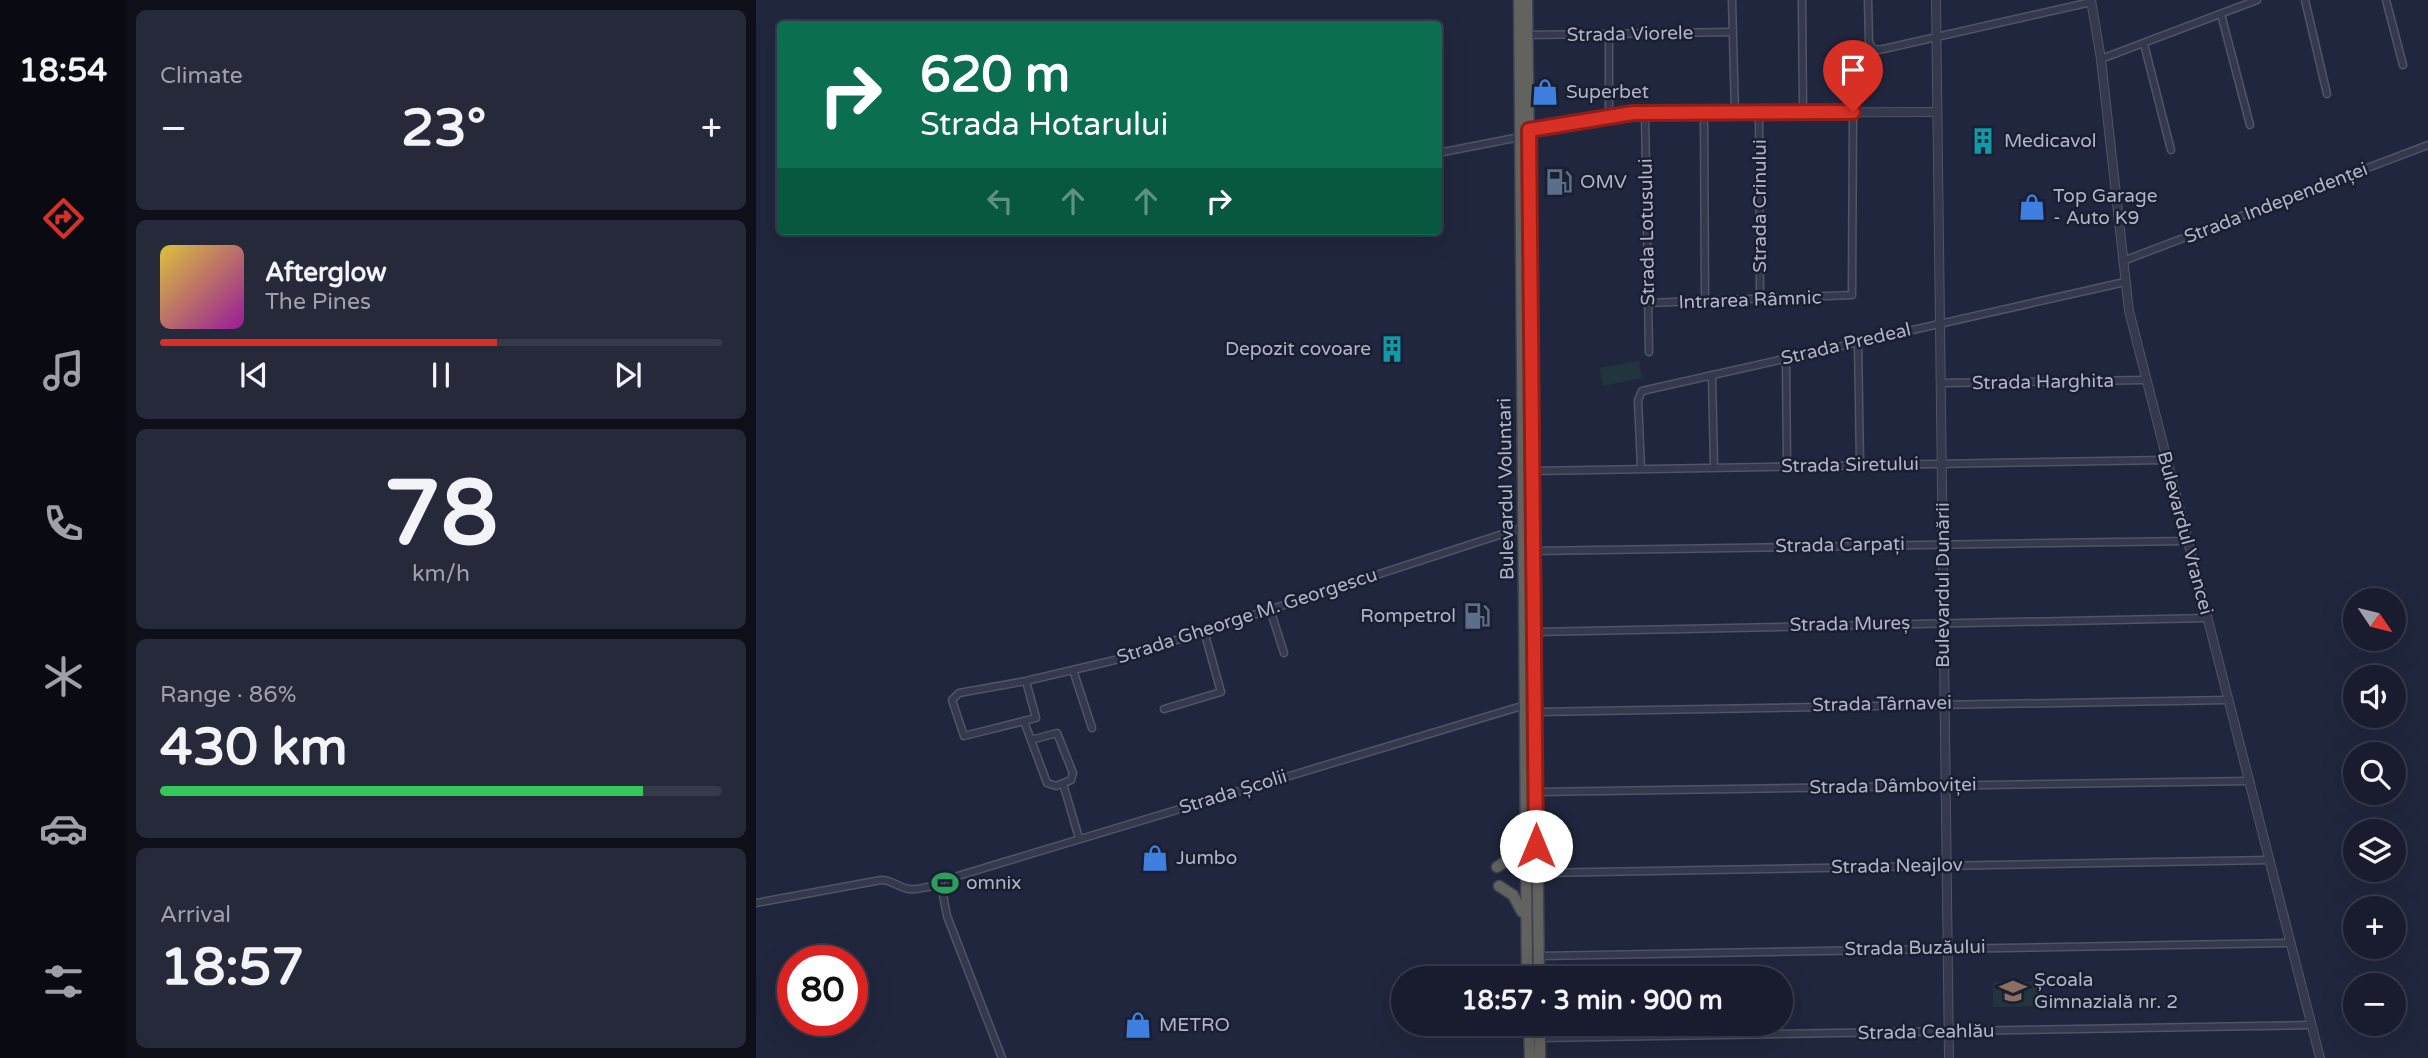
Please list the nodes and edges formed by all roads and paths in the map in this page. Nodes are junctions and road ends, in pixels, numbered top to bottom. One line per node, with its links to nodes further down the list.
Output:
1 (1519, 0): 29 (highway, Bulevardul Voluntari)
2 (1527, 0): 14 (highway, Bulevardul Voluntari)
3 (1732, 0): 12 (street)
4 (1802, 0): 20 (street)
5 (1868, 0): 15 (street)
6 (1936, 0): 15 (street, Bulevardul Dunării)
7 (2257, 0): 11 (street)
8 (2305, 0): 19 (street)
9 (2386, 0): 18 (street)
10 (2091, 1): 15 (street); 17 (street, Bulevardul Vrancei)
11 (2221, 14): 16 (street); 28 (street)
12 (1732, 33): 13 (street, Strada Viorele); 25 (street)
13 (1609, 34): 14 (street, Strada Viorele); 27 (street)
14 (1528, 35): 29 (highway, Bulevardul Voluntari)
15 (1936, 37): 22 (street, Bulevardul Dunării)
16 (2144, 44): 17 (street); 31 (street)
17 (2101, 59): 33 (street, Bulevardul Vrancei)
18 (2403, 65)
19 (2327, 94)
20 (1804, 112): 21 (street); 26 (street)
21 (1853, 112): 22 (street); 35 (street, Intrarea Râmnic)
22 (1936, 112): 38 (street, Bulevardul Dunării)
23 (1645, 113): 24 (street); 27 (street); 37 (street, Strada Lotusului)
24 (1704, 113): 25 (street); 36 (street)
25 (1735, 113): 26 (street)
26 (1759, 113): 35 (street, Strada Crinului)
27 (1609, 115): 29 (street)
28 (2250, 125)
29 (1525, 134): 32 (street); 51 (highway, Bulevardul Voluntari); 52 (highway, Bulevardul Voluntari)
30 (2428, 145): 33 (street, Strada Independenței)
31 (2171, 150)
32 (1442, 152)
33 (2123, 261): 34 (street, Bulevardul Vrancei)
34 (2126, 282): 38 (street, Strada Predeal); 43 (street, Bulevardul Vrancei)
35 (1760, 299): 36 (street, Intrarea Râmnic)
36 (1705, 301): 37 (street, Intrarea Râmnic)
37 (1648, 303): 40 (street, Strada Lotusului)
38 (1939, 323): 39 (street, Strada Predeal); 44 (street, Bulevardul Dunării)
39 (1858, 341): 41 (street, Strada Predeal); 46 (street)
40 (1649, 352)
41 (1786, 357): 42 (street, Strada Predeal); 49 (street)
42 (1712, 374): 48 (street); 50 (street, Strada Predeal)
43 (2145, 380): 44 (street, Strada Harghita); 45 (street, Bulevardul Vrancei)
44 (1941, 383): 47 (street, Bulevardul Dunării)
45 (2165, 460): 47 (street, Strada Siretului); 53 (street, Bulevardul Vrancei)
46 (1860, 464): 47 (street, Strada Siretului); 49 (street, Strada Siretului)
47 (1942, 464): 54 (street, Bulevardul Dunării)
48 (1714, 466): 49 (street, Strada Siretului); 50 (street, Strada Siretului)
49 (1787, 466)
50 (1641, 467): 51 (street, Strada Siretului)
51 (1534, 471): 55 (highway, Bulevardul Voluntari)
52 (1524, 527): 56 (street, Strada Gheorge M. Georgescu); 66 (highway, Bulevardul Voluntari)
53 (2187, 541): 54 (street, Strada Carpați); 57 (street, Bulevardul Vrancei)
54 (1942, 544): 55 (street, Strada Carpați); 58 (street, Bulevardul Dunării)
55 (1534, 551): 60 (highway, Bulevardul Voluntari)
56 (1270, 609): 59 (street, Strada Gheorge M. Georgescu); 61 (street)
57 (2207, 618): 58 (street, Strada Mureș); 64 (street, Bulevardul Vrancei)
58 (1943, 622): 60 (street, Strada Mureș); 65 (street, Bulevardul Dunării)
59 (1204, 631): 62 (street, Strada Gheorge M. Georgescu); 67 (street)
60 (1535, 632): 68 (highway, Bulevardul Voluntari)
61 (1284, 653)
62 (1073, 670): 63 (street, Strada Gheorge M. Georgescu); 70 (street)
63 (1026, 681): 69 (street); 69 (street, Strada Gheorge M. Georgescu)
64 (2228, 700): 65 (street, Strada Târnavei); 72 (street, Bulevardul Vrancei)
65 (1943, 702): 68 (street, Strada Târnavei); 73 (street, Bulevardul Dunării)
66 (1526, 705): 76 (highway, Bulevardul Voluntari); 77 (street, Strada Școlii)
67 (1164, 709)
68 (1536, 712): 75 (highway, Bulevardul Voluntari)
69 (1024, 721): 71 (street)
70 (1092, 728)
71 (1031, 740): 71 (street)
72 (2250, 781): 73 (street, Strada Dâmboviței); 78 (street, Bulevardul Vrancei)
73 (1945, 785): 75 (street, Strada Dâmboviței); 79 (street, Bulevardul Dunării)
74 (1064, 787): 77 (street)
75 (1537, 792): 81 (highway, Bulevardul Voluntari)
76 (1525, 825): 80 (highway); 81 (highway, Bulevardul Voluntari)
77 (1079, 838): 83 (street, Strada Școlii)
78 (2270, 860): 79 (street, Strada Neajlov); 86 (street, Bulevardul Vrancei)
79 (1946, 865): 81 (street, Strada Neajlov); 87 (street, Bulevardul Dunării)
80 (1497, 867)
81 (1531, 873): 85 (highway, Bulevardul Voluntari); 88 (highway, Bulevardul Voluntari)
82 (1499, 886): 85 (highway)
83 (945, 888): 84 (street); 95 (street)
84 (756, 903)
85 (1524, 915): 89 (highway, Bulevardul Voluntari)
86 (2291, 943): 87 (street, Strada Buzăului); 91 (street, Bulevardul Vrancei)
87 (1947, 948): 88 (street, Strada Buzăului); 92 (street, Bulevardul Dunării)
88 (1538, 956): 90 (highway, Bulevardul Voluntari)
89 (1526, 966)
90 (1538, 966)
91 (2311, 1025): 92 (street, Strada Ceahlău); 99 (street, Bulevardul Vrancei)
92 (1948, 1031): 94 (street, Strada Ceahlău); 98 (street, Bulevardul Dunării)
93 (1529, 1036): 96 (highway)
94 (1540, 1038): 97 (highway)
95 (1002, 1058)
96 (1530, 1058)
97 (1540, 1058)
98 (1949, 1058)
99 (2320, 1058)

